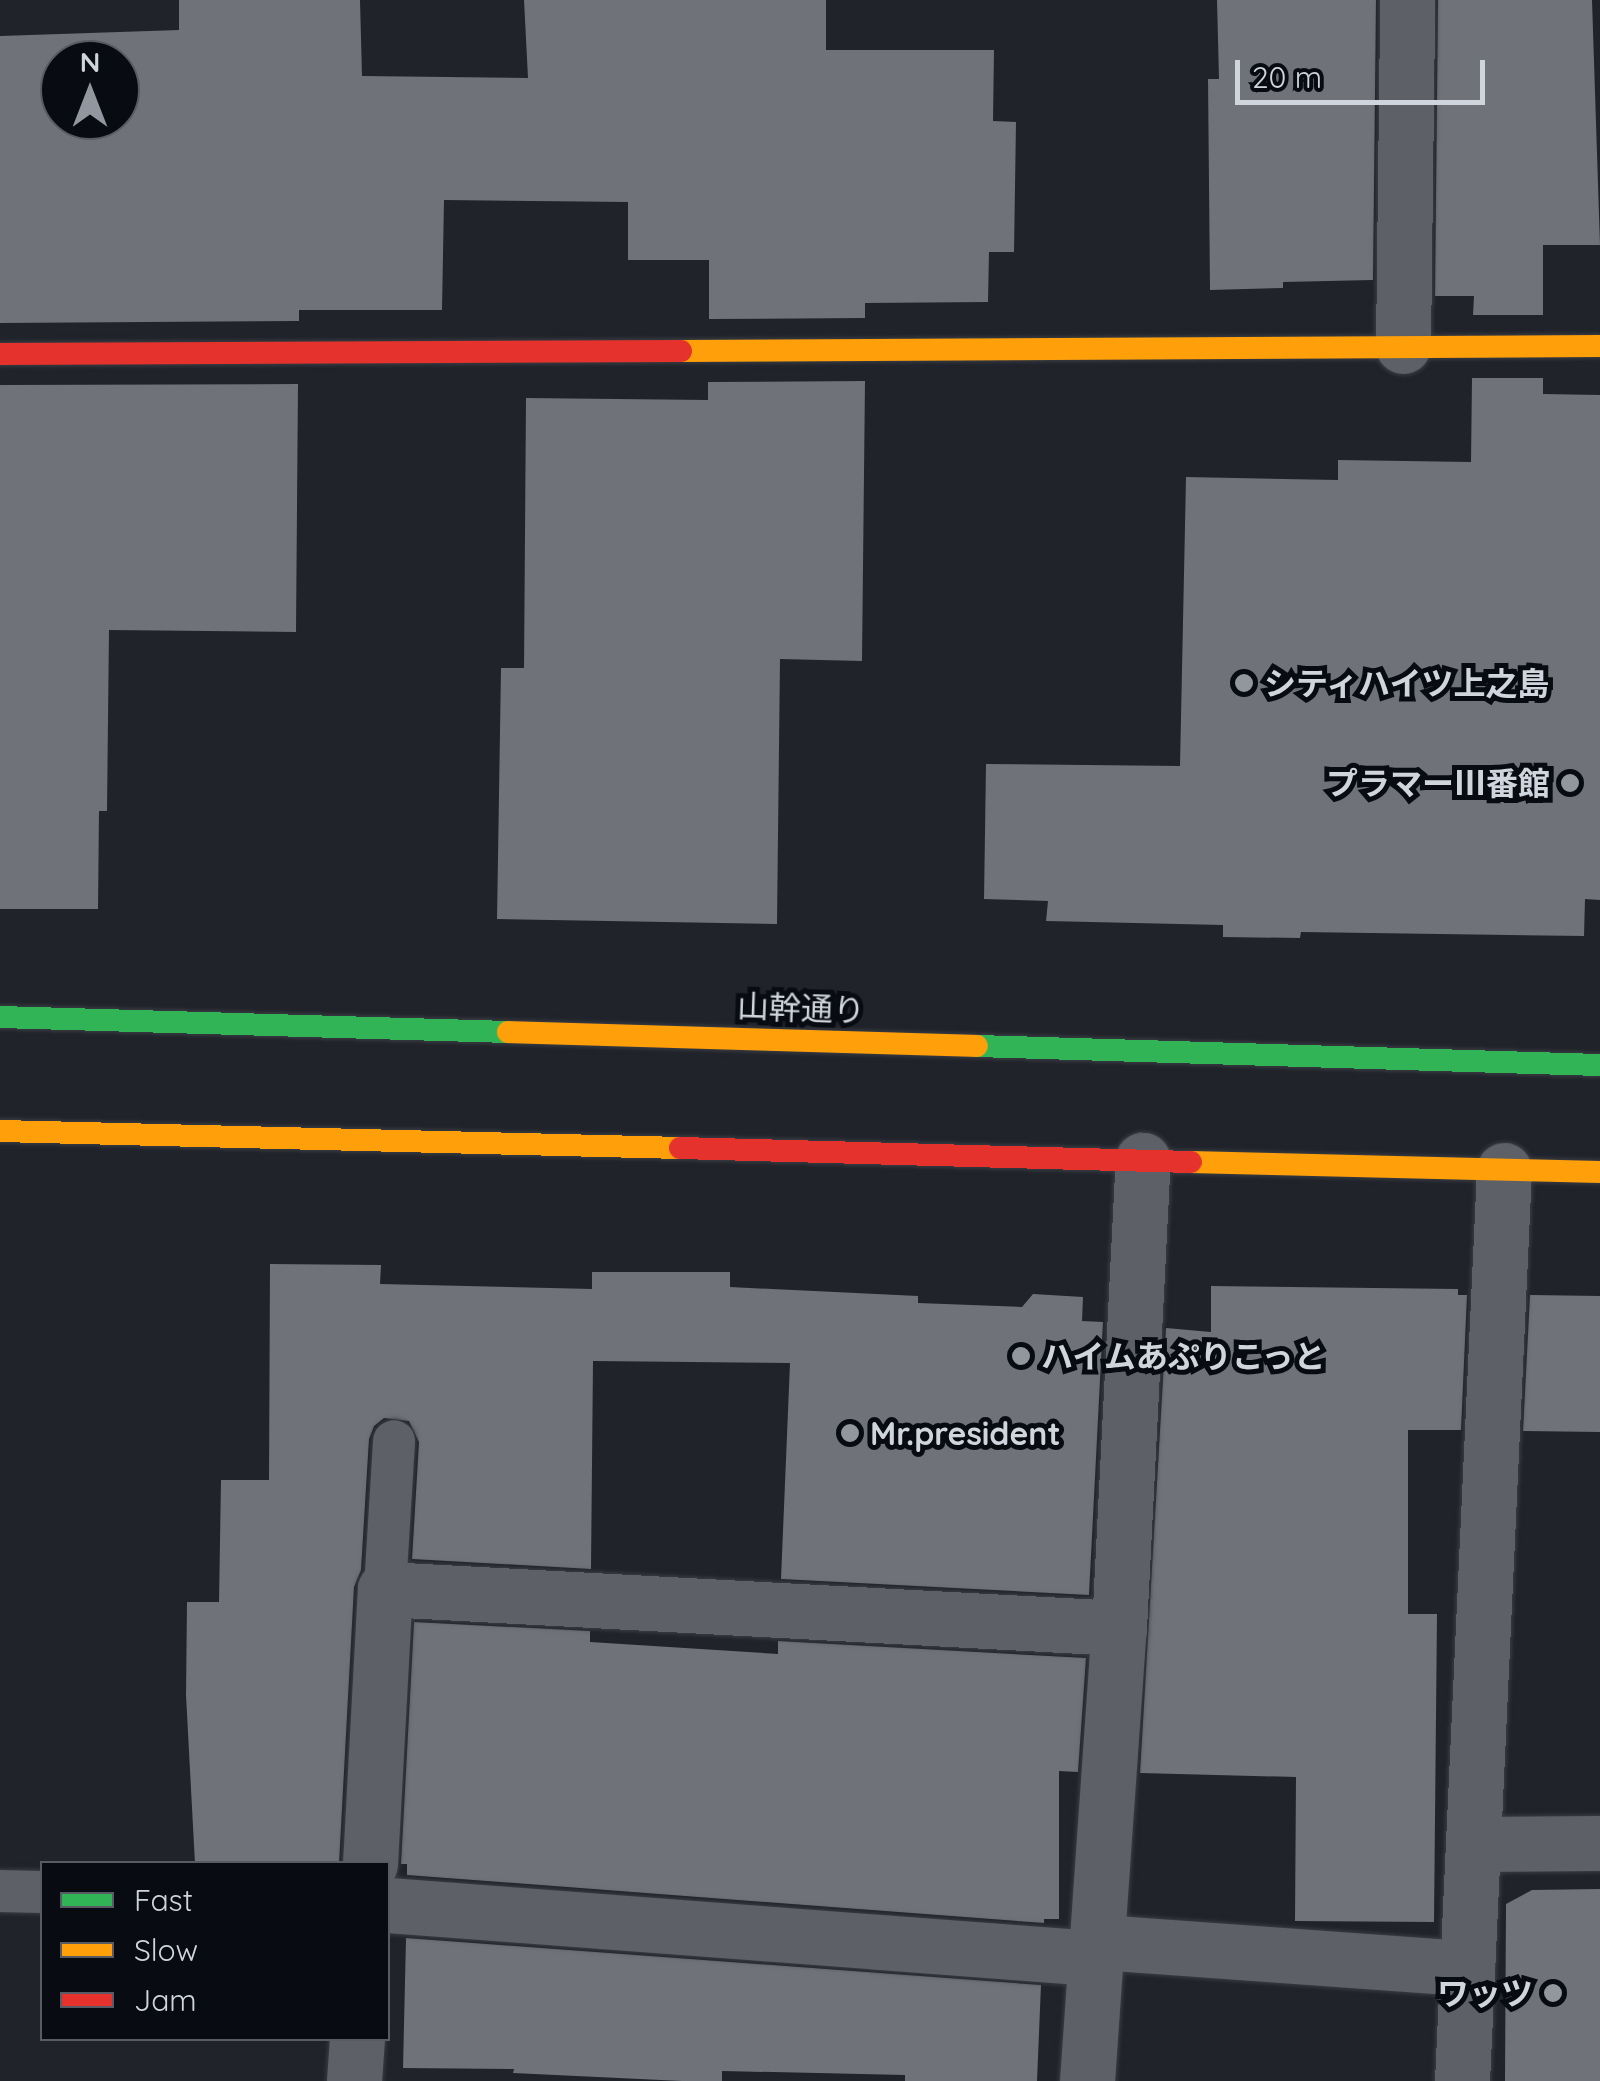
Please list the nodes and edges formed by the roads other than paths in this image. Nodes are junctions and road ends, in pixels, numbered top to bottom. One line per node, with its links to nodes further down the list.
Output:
1 (1406, 0): 2 (street)
2 (1403, 346): 3 (street); 4 (street)
3 (1600, 346)
4 (0, 354)
5 (0, 1017): 6 (street, 山幹通り)
6 (1600, 1065)
7 (0, 1131): 8 (street)
8 (1142, 1160): 9 (street); 13 (street)
9 (1504, 1170): 10 (street); 14 (street)
10 (1600, 1172)
11 (394, 1441): 12 (lane)
12 (385, 1590): 13 (street); 16 (street)
13 (1118, 1628): 20 (street)
14 (1473, 1844): 15 (street); 21 (street)
15 (1600, 1844)
16 (370, 1861)
17 (0, 1890): 18 (lane)
18 (40, 1892)
19 (390, 1906): 20 (street)
20 (1098, 1950): 21 (street); 24 (street)
21 (1468, 1968): 25 (street)
22 (357, 2041): 23 (street)
23 (354, 2081)
24 (1087, 2081)
25 (1462, 2081)

